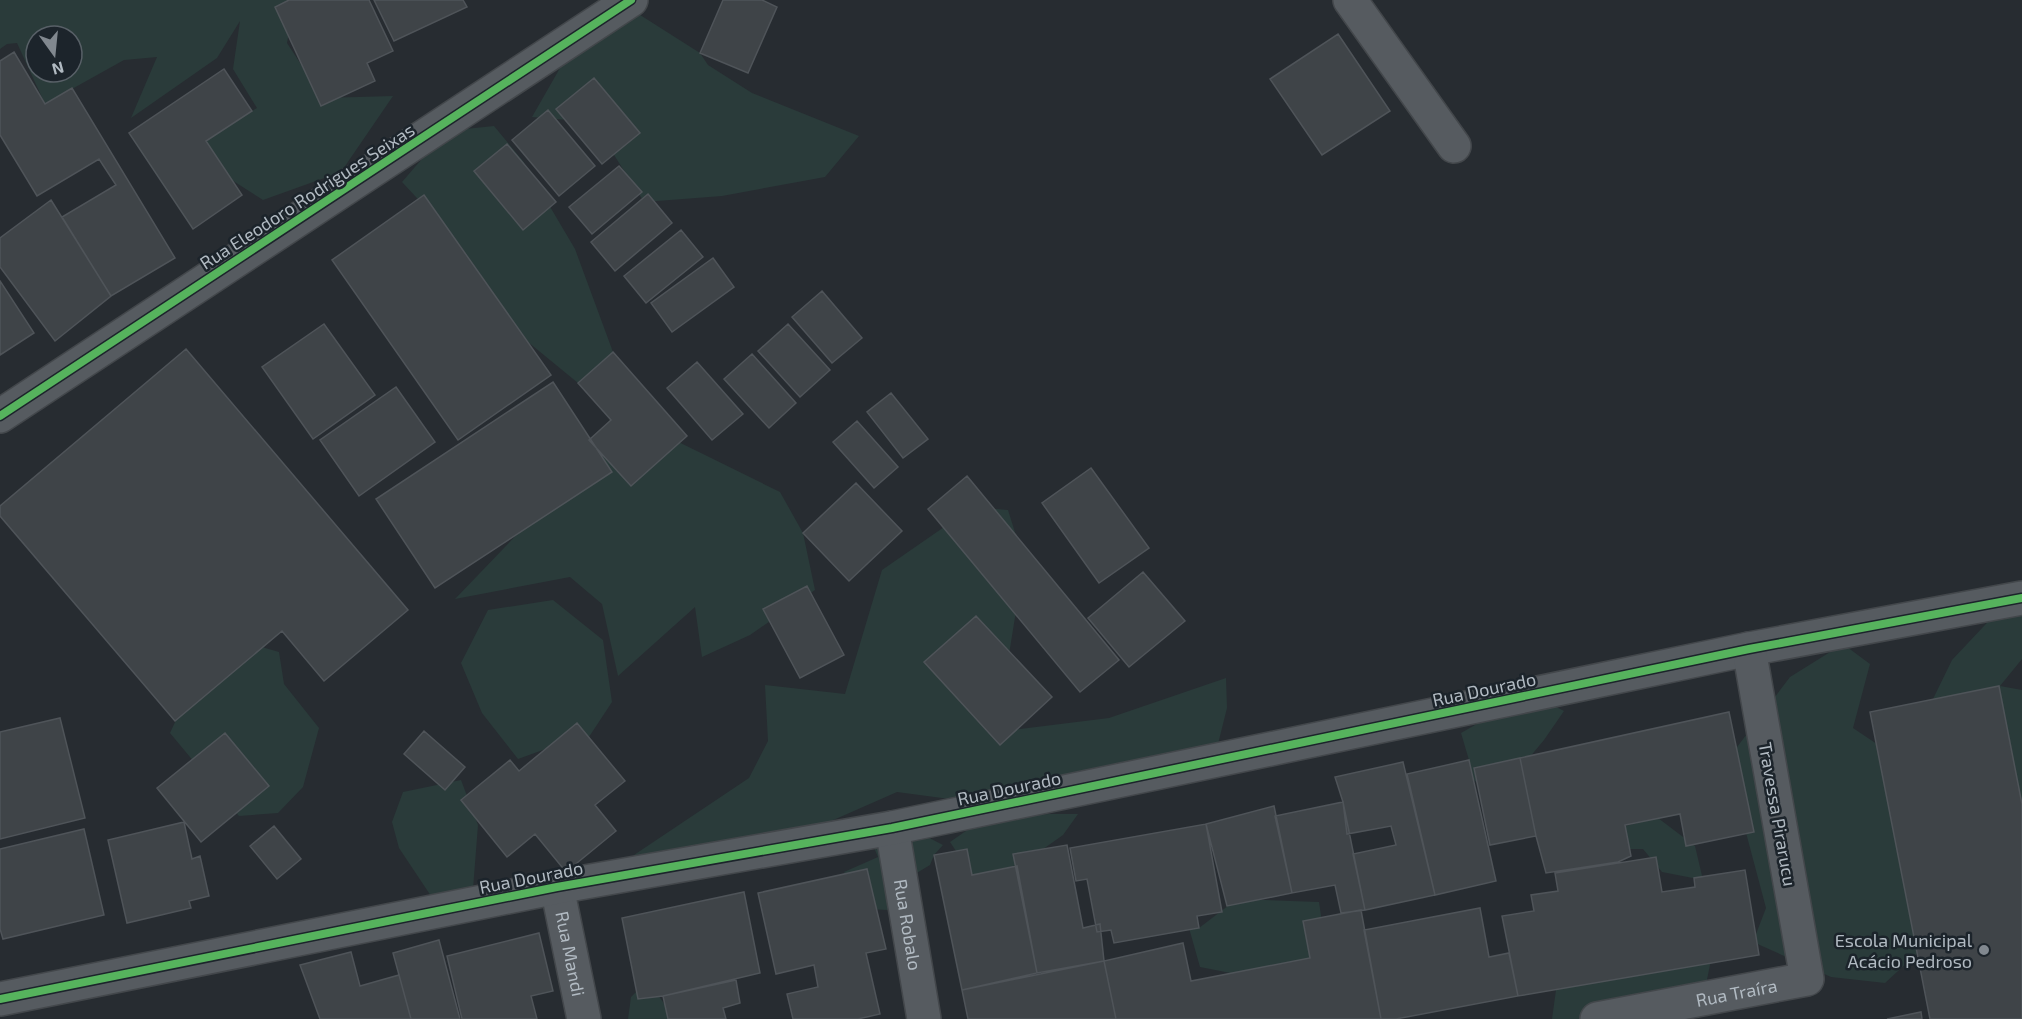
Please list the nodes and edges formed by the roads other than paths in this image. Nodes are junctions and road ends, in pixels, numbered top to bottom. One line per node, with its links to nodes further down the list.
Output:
1 (631, 0): 4 (street, Rua Eleodoro Rodrigues Seixas)
2 (1350, 0): 3 (street)
3 (1454, 146)
4 (0, 416)
5 (2022, 598): 6 (street, Rua Dourado)
6 (1749, 649): 7 (street, Rua Dourado); 9 (street, Travessa Pirarucu)
7 (892, 828): 8 (street, Rua Dourado); 12 (street, Rua Robalo)
8 (557, 887): 10 (street, Rua Dourado); 11 (street, Rua Mandi)
9 (1807, 979): 13 (street, Rua Traíra)
10 (0, 999)
11 (584, 1019)
12 (924, 1019)
13 (1596, 1019)

